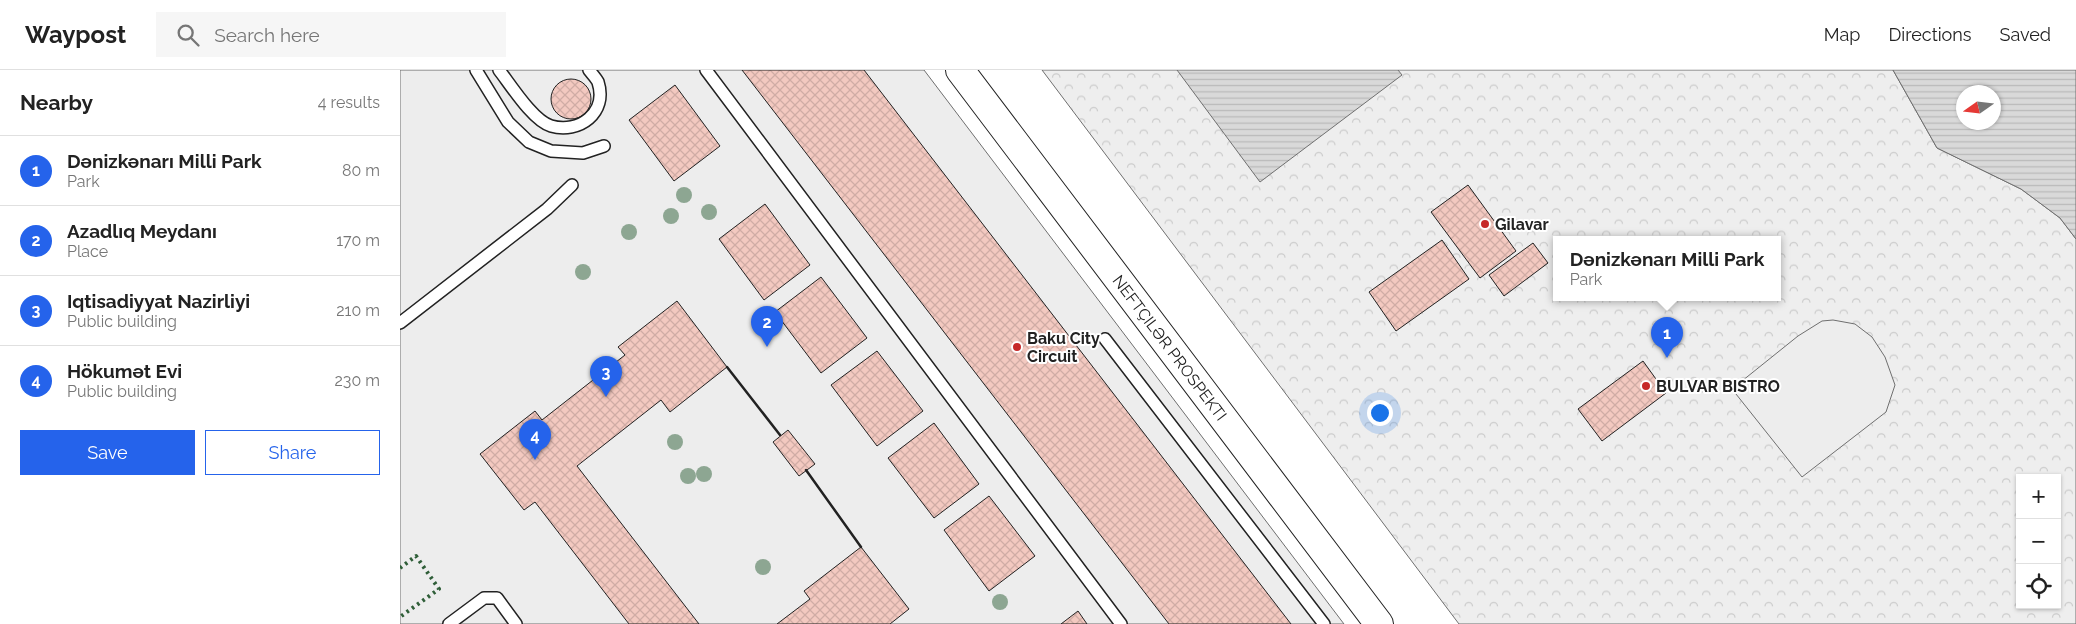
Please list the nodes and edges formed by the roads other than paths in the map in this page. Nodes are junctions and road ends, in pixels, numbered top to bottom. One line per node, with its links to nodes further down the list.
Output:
1 (476, 70): 6 (lane)
2 (499, 70): 3 (lane)
3 (589, 70)
4 (706, 70): 12 (lane)
5 (960, 70): 14 (highway, NEFTÇILƏR PROSPEKTI)
6 (604, 146)
7 (572, 185): 8 (lane)
8 (400, 323)
9 (1105, 339): 13 (lane)
10 (449, 624): 11 (lane)
11 (516, 624)
12 (1121, 624)
13 (1324, 624)
14 (1379, 624)

